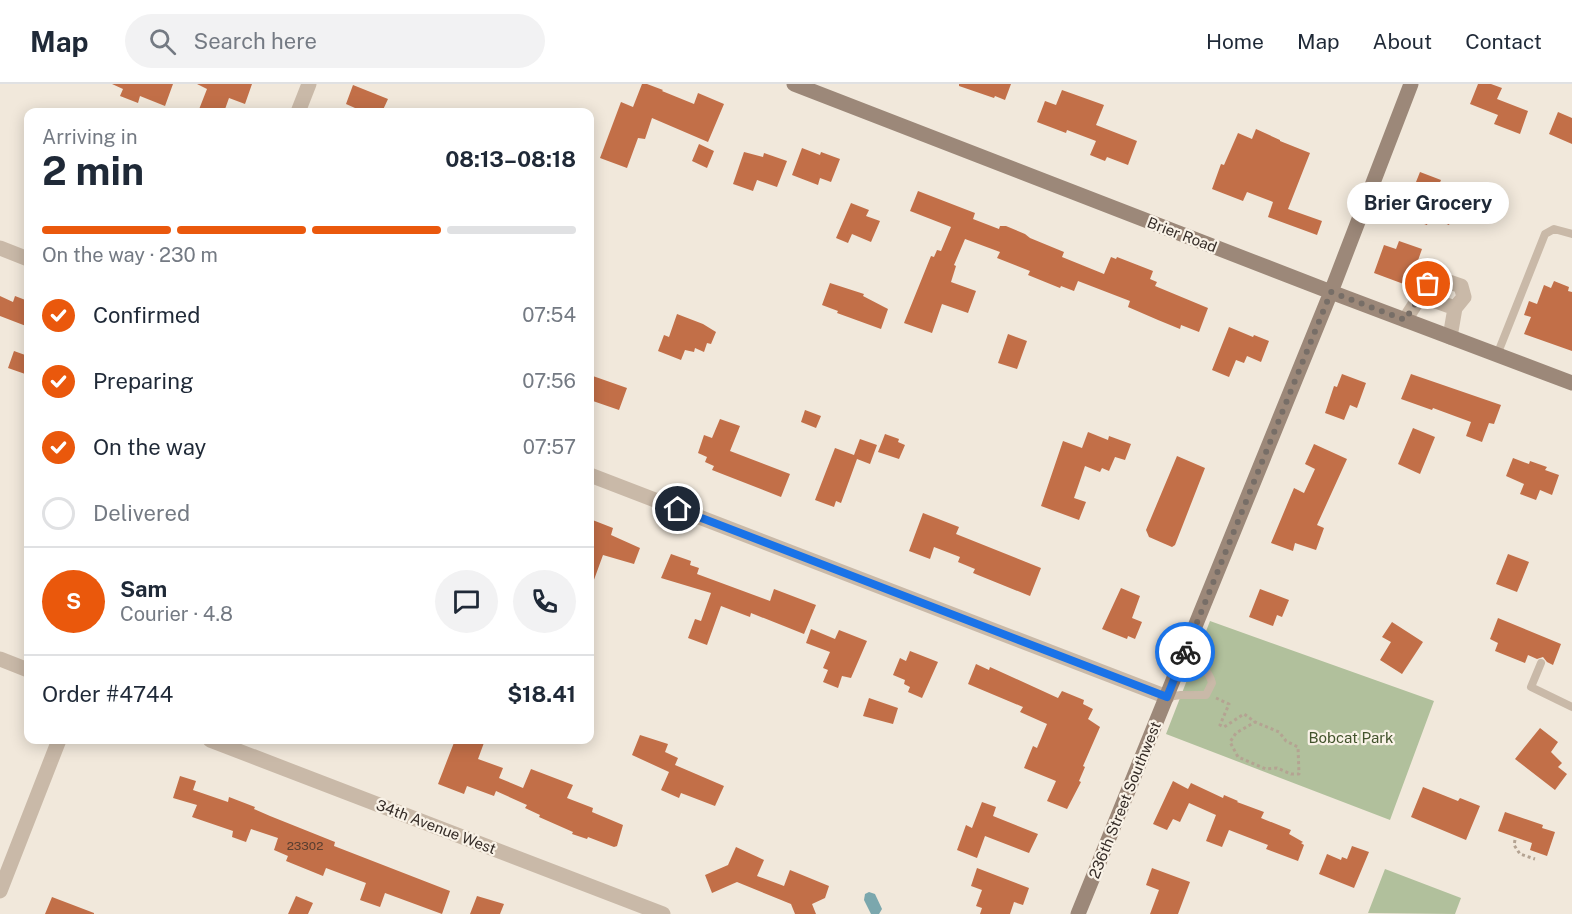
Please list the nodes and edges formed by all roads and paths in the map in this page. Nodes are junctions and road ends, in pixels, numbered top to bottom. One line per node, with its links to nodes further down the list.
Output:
1 (309, 84): 4 (street)
2 (794, 84): 8 (street, Brier Road)
3 (1411, 84): 8 (street, 236th Street Southwest)
4 (300, 108)
5 (1572, 234): 13 (lane)
6 (0, 248): 7 (street)
7 (24, 257)
8 (1331, 292): 11 (street, Brier Road); 16 (street, 236th Street Southwest)
9 (1422, 296): 10 (street); 10 (street); 11 (street)
10 (1455, 308): 12 (street)
11 (1405, 320): 12 (street, Brier Road)
12 (1450, 337): 13 (street, Brier Road)
13 (1497, 355): 14 (street, Brier Road)
14 (1572, 383)
15 (594, 477): 20 (street)
16 (1183, 657): 20 (street, 236th Street Southwest); 20 (lane)
17 (0, 659): 19 (street)
18 (1541, 663): 22 (lane)
19 (24, 668)
20 (1167, 697): 30 (street, 236th Street Southwest)
21 (1229, 704): 23 (path)
22 (1572, 707)
23 (1256, 722): 23 (path)
24 (56, 744): 28 (street)
25 (220, 744): 29 (street, 34th Avenue West)
26 (1515, 840): 27 (path)
27 (1535, 860)
28 (0, 891)
29 (663, 914)
30 (1078, 914)

